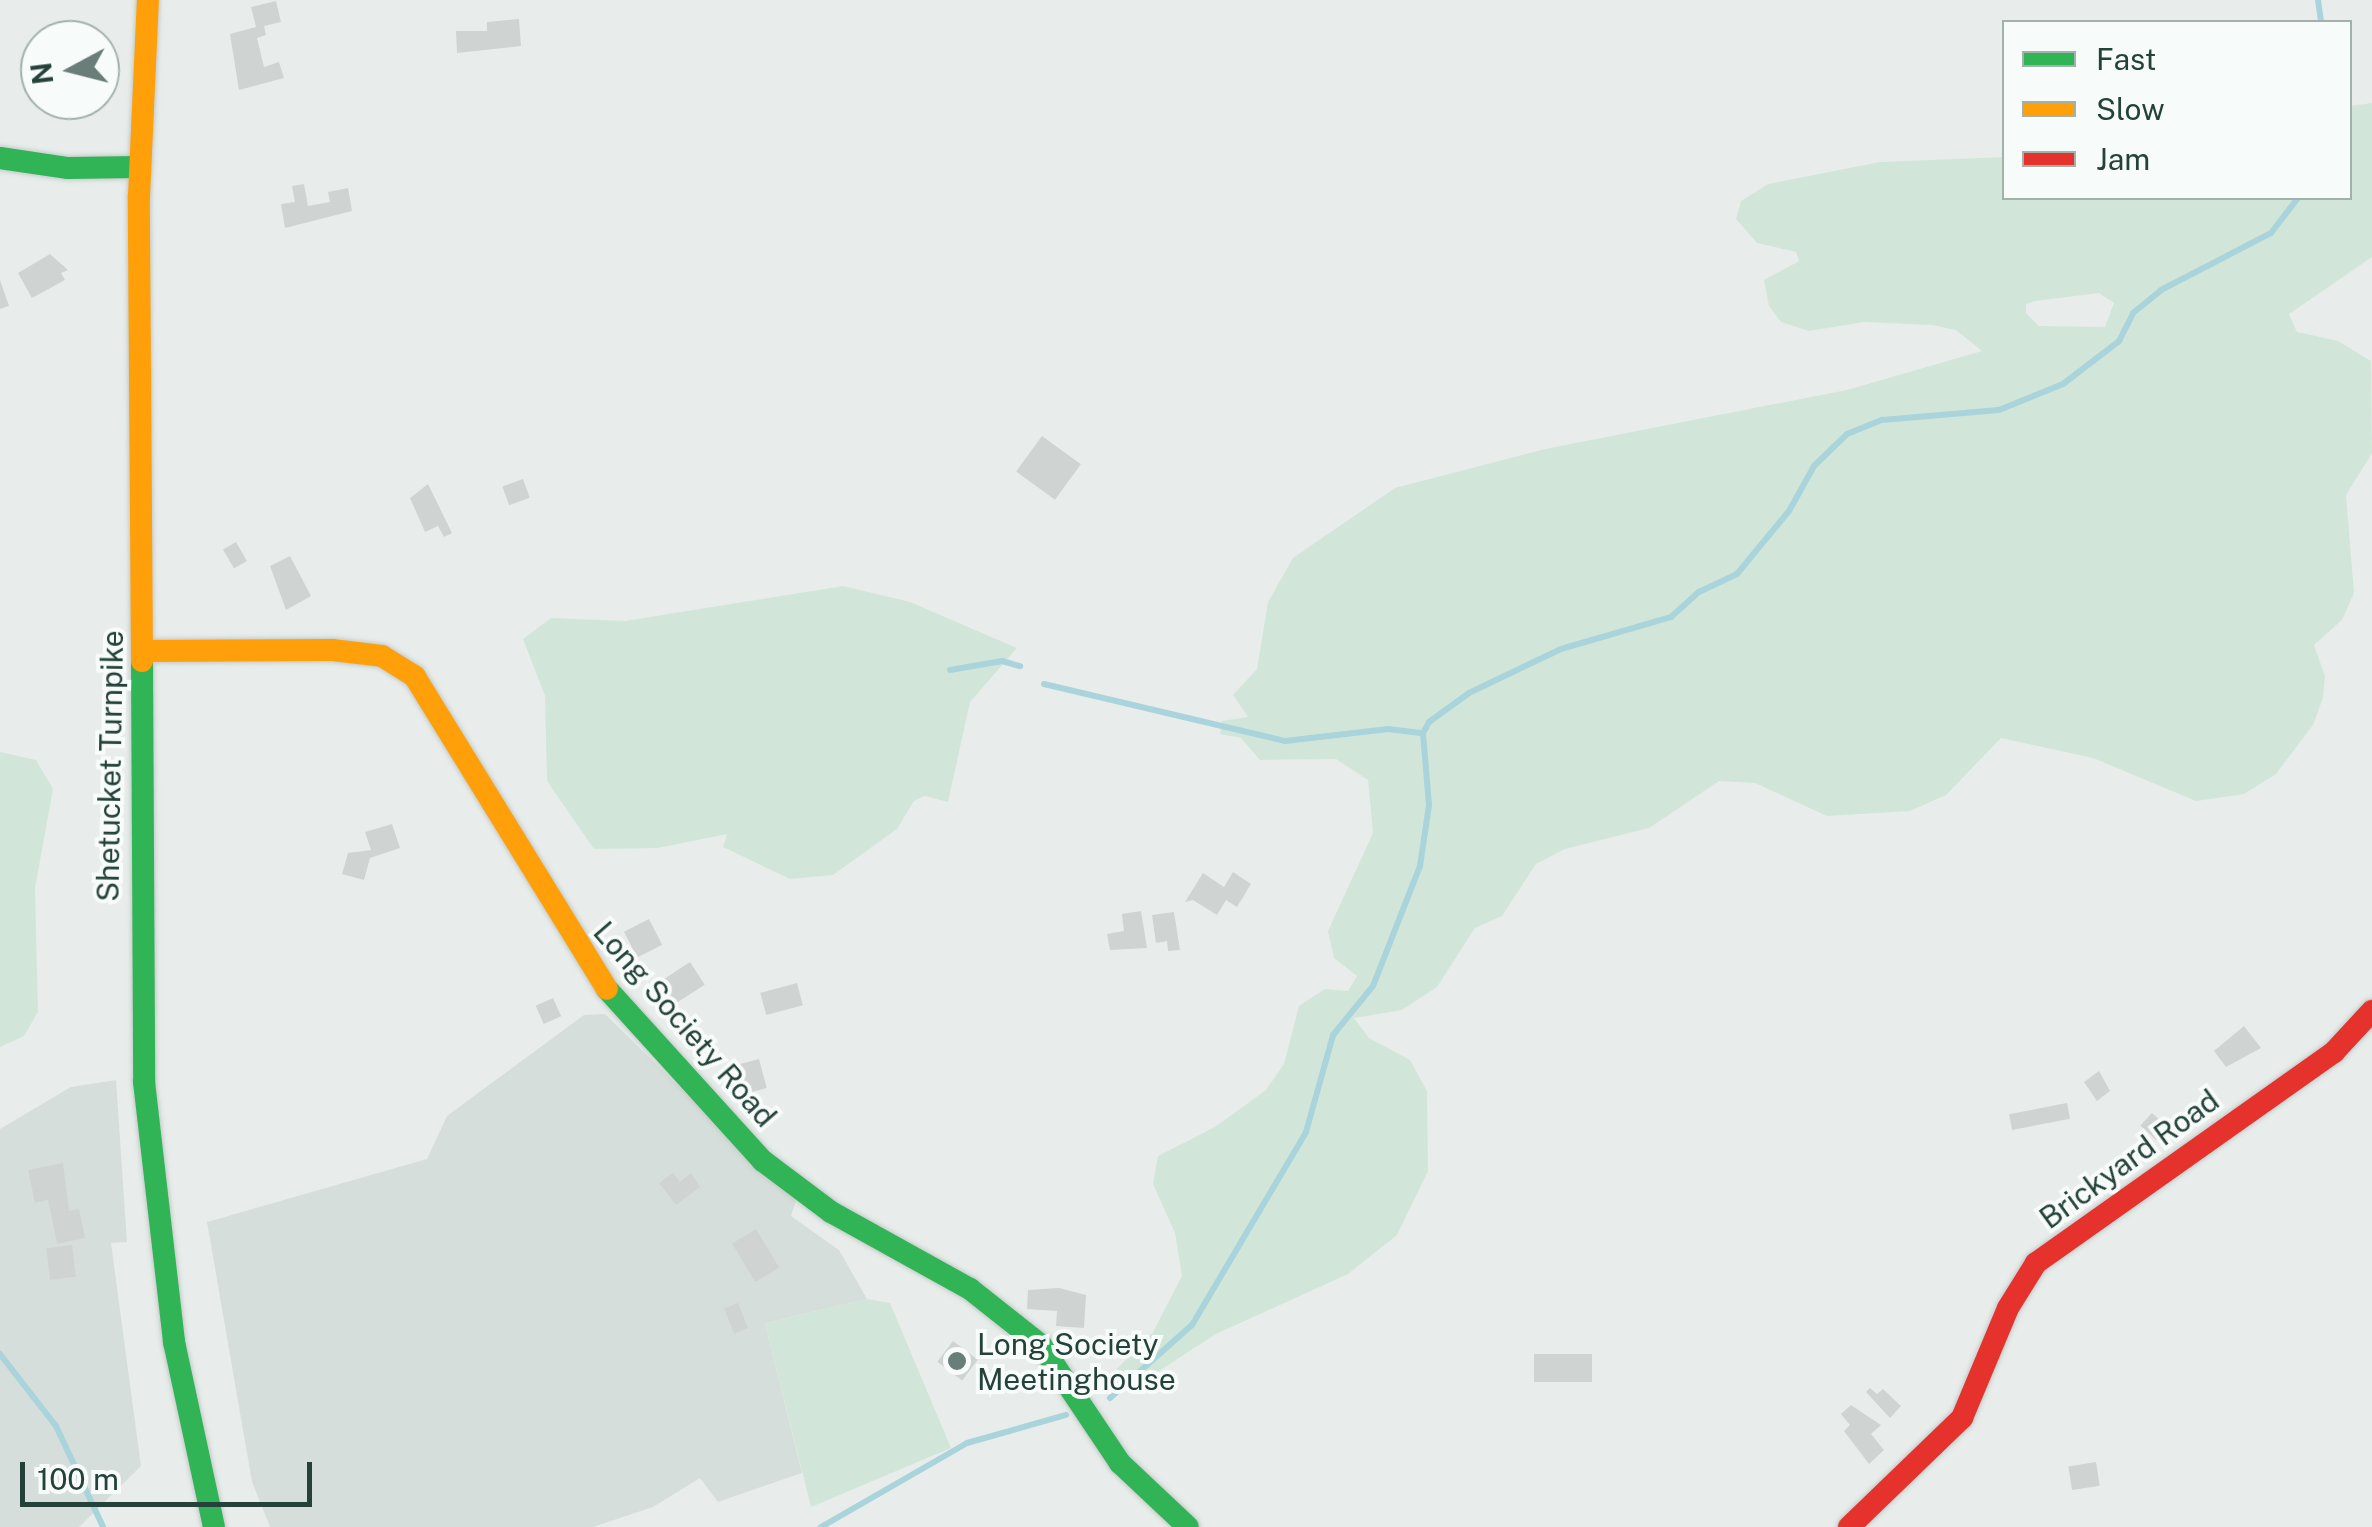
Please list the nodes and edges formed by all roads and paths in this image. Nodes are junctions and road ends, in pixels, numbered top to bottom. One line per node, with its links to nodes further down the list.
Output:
1 (148, 0): 3 (street, Shetucket Turnpike)
2 (0, 158): 3 (street)
3 (139, 167): 4 (street, Shetucket Turnpike)
4 (142, 652): 6 (street, Shetucket Turnpike); 7 (street, Long Society Road)
5 (2372, 1011): 8 (street, Brickyard Road)
6 (214, 1527)
7 (1188, 1527)
8 (1850, 1527)

